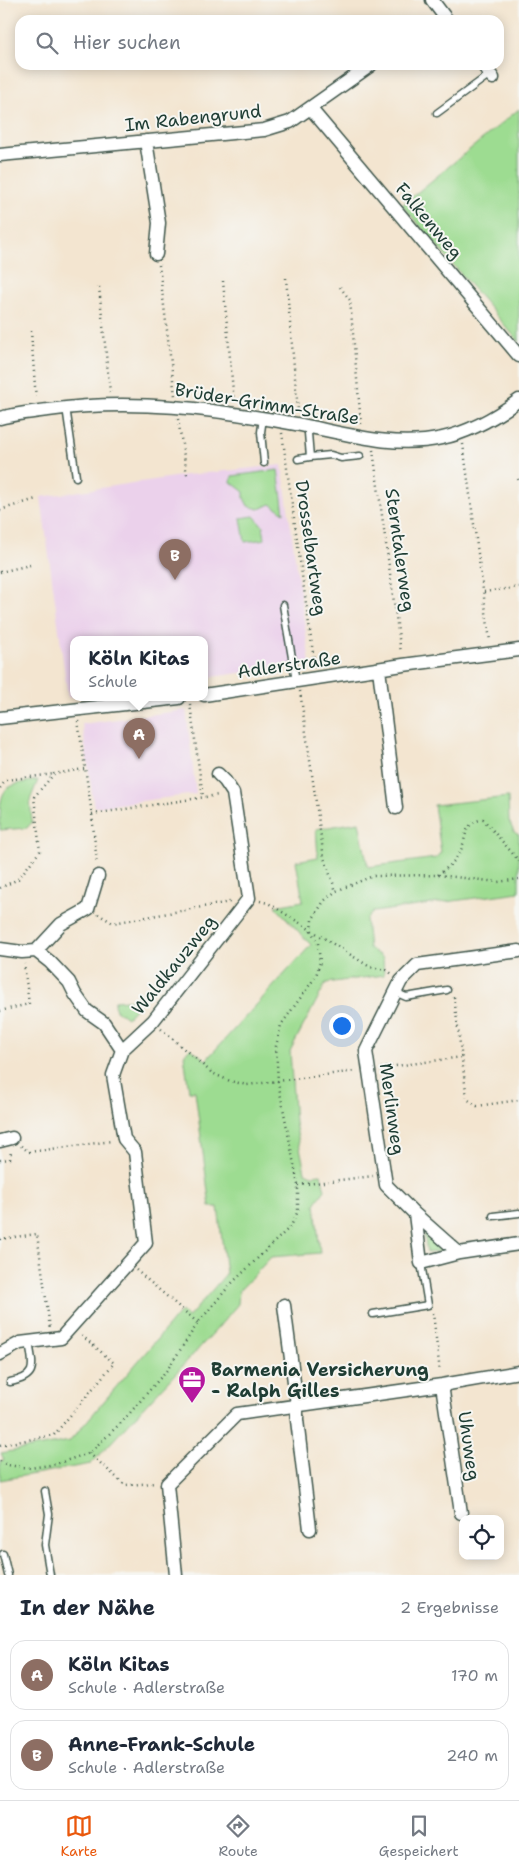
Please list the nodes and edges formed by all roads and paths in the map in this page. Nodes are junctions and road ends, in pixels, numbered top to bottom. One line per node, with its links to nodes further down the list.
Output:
1 (432, 0): 2 (street)
2 (439, 15)
3 (364, 70): 5 (street, Im Rabengrund)
4 (488, 72): 6 (lane)
5 (311, 109): 7 (street, Im Rabengrund); 15 (street, Falkenweg)
6 (437, 113)
7 (146, 141): 8 (street, Im Rabengrund); 9 (street)
8 (0, 155)
9 (156, 254): 19 (path)
10 (286, 278): 25 (path)
11 (223, 281): 21 (path)
12 (99, 287): 17 (path)
13 (340, 287): 27 (path, Sterntalerweg)
14 (31, 331): 20 (path)
15 (519, 356)
16 (519, 400): 26 (street, Brüder-Grimm-Straße)
17 (111, 404): 18 (street, Brüder-Grimm-Straße); 19 (street, Brüder-Grimm-Straße)
18 (66, 407): 20 (street, Brüder-Grimm-Straße); 33 (lane)
19 (176, 407): 21 (street, Brüder-Grimm-Straße); 32 (path)
20 (38, 411): 22 (street, Brüder-Grimm-Straße)
21 (235, 414): 23 (street, Brüder-Grimm-Straße)
22 (0, 418)
23 (263, 418): 24 (street, Brüder-Grimm-Straße); 31 (lane)
24 (280, 421): 25 (street, Brüder-Grimm-Straße); 45 (path, Drosselbartweg)
25 (304, 426): 27 (street, Brüder-Grimm-Straße); 29 (lane)
26 (462, 432): 27 (street, Brüder-Grimm-Straße); 39 (path)
27 (367, 438): 43 (path, Sterntalerweg)
28 (360, 456): 29 (lane)
29 (310, 457): 30 (lane)
30 (298, 459)
31 (264, 463)
32 (187, 475)
33 (76, 477)
34 (36, 499): 35 (path)
35 (0, 510)
36 (30, 565): 37 (path)
37 (0, 572)
38 (519, 587): 39 (path)
39 (484, 592): 42 (path)
40 (282, 605): 46 (lane)
41 (519, 650): 42 (street, Adlerstraße)
42 (491, 653): 43 (street, Adlerstraße)
43 (403, 665): 44 (street, Adlerstraße)
44 (379, 669): 45 (street, Adlerstraße); 58 (street)
45 (317, 678): 46 (street, Adlerstraße)
46 (298, 681): 47 (street, Adlerstraße); 65 (path)
47 (208, 693)
48 (153, 701): 50 (street)
49 (190, 701): 57 (path)
50 (76, 710): 51 (street); 52 (path)
51 (0, 718)
52 (84, 769): 53 (path); 59 (path)
53 (54, 774): 55 (path); 64 (path)
54 (218, 774): 56 (street)
55 (0, 788)
56 (233, 793): 57 (path); 66 (street)
57 (203, 797): 59 (path)
58 (396, 808)
59 (92, 814): 62 (path)
60 (519, 861): 61 (path)
61 (438, 875): 63 (path); 65 (path)
62 (98, 876): 67 (street)
63 (519, 879)
64 (0, 888)
65 (336, 891): 68 (path)
66 (249, 898): 67 (path, Waldkauzweg); 68 (path); 76 (street, Waldkauzweg)
67 (88, 909): 72 (street)
68 (311, 930): 73 (path); 80 (path)
69 (0, 950): 71 (street)
70 (519, 951): 73 (street, Merlinweg)
71 (22, 952): 72 (street); 75 (path)
72 (36, 952): 77 (street)
73 (398, 987): 74 (lane); 79 (street, Merlinweg)
74 (450, 990): 78 (path)
75 (0, 1012)
76 (152, 1021): 77 (street, Waldkauzweg); 80 (path)
77 (122, 1050): 82 (street, Waldkauzweg)
78 (462, 1057): 79 (path); 81 (path)
79 (369, 1069): 80 (path); 84 (street, Merlinweg)
80 (278, 1082): 85 (path)
81 (519, 1100)
82 (124, 1139): 83 (path); 93 (street, Waldkauzweg)
83 (6, 1140)
84 (384, 1174): 85 (path); 87 (street, Merlinweg)
85 (298, 1185): 97 (path)
86 (519, 1213): 88 (lane)
87 (415, 1214): 91 (street, Merlinweg); 92 (street)
88 (493, 1216)
89 (0, 1239): 99 (path)
90 (519, 1244): 91 (street)
91 (459, 1253): 92 (street)
92 (420, 1263): 95 (lane)
93 (128, 1264): 97 (path); 98 (street, Waldkauzweg)
94 (284, 1305): 105 (street)
95 (428, 1305): 96 (lane); 104 (path)
96 (373, 1314)
97 (198, 1323): 107 (path)
98 (71, 1327): 99 (street, Waldkauzweg); 106 (path)
99 (52, 1339): 100 (street, Waldkauzweg)
100 (29, 1342): 101 (street, Waldkauzweg); 103 (lane)
101 (0, 1354)
102 (519, 1372): 104 (street)
103 (10, 1382)
104 (442, 1385): 105 (street); 111 (street, Uhuweg)
105 (298, 1405): 109 (street); 112 (street)
106 (0, 1445)
107 (89, 1453): 108 (path); 109 (path)
108 (0, 1461)
109 (167, 1484): 116 (street)
110 (45, 1490): 115 (lane)
111 (461, 1513)
112 (310, 1529)
113 (3, 1554): 114 (lane)
114 (8, 1575)
115 (50, 1575)
116 (176, 1575)

